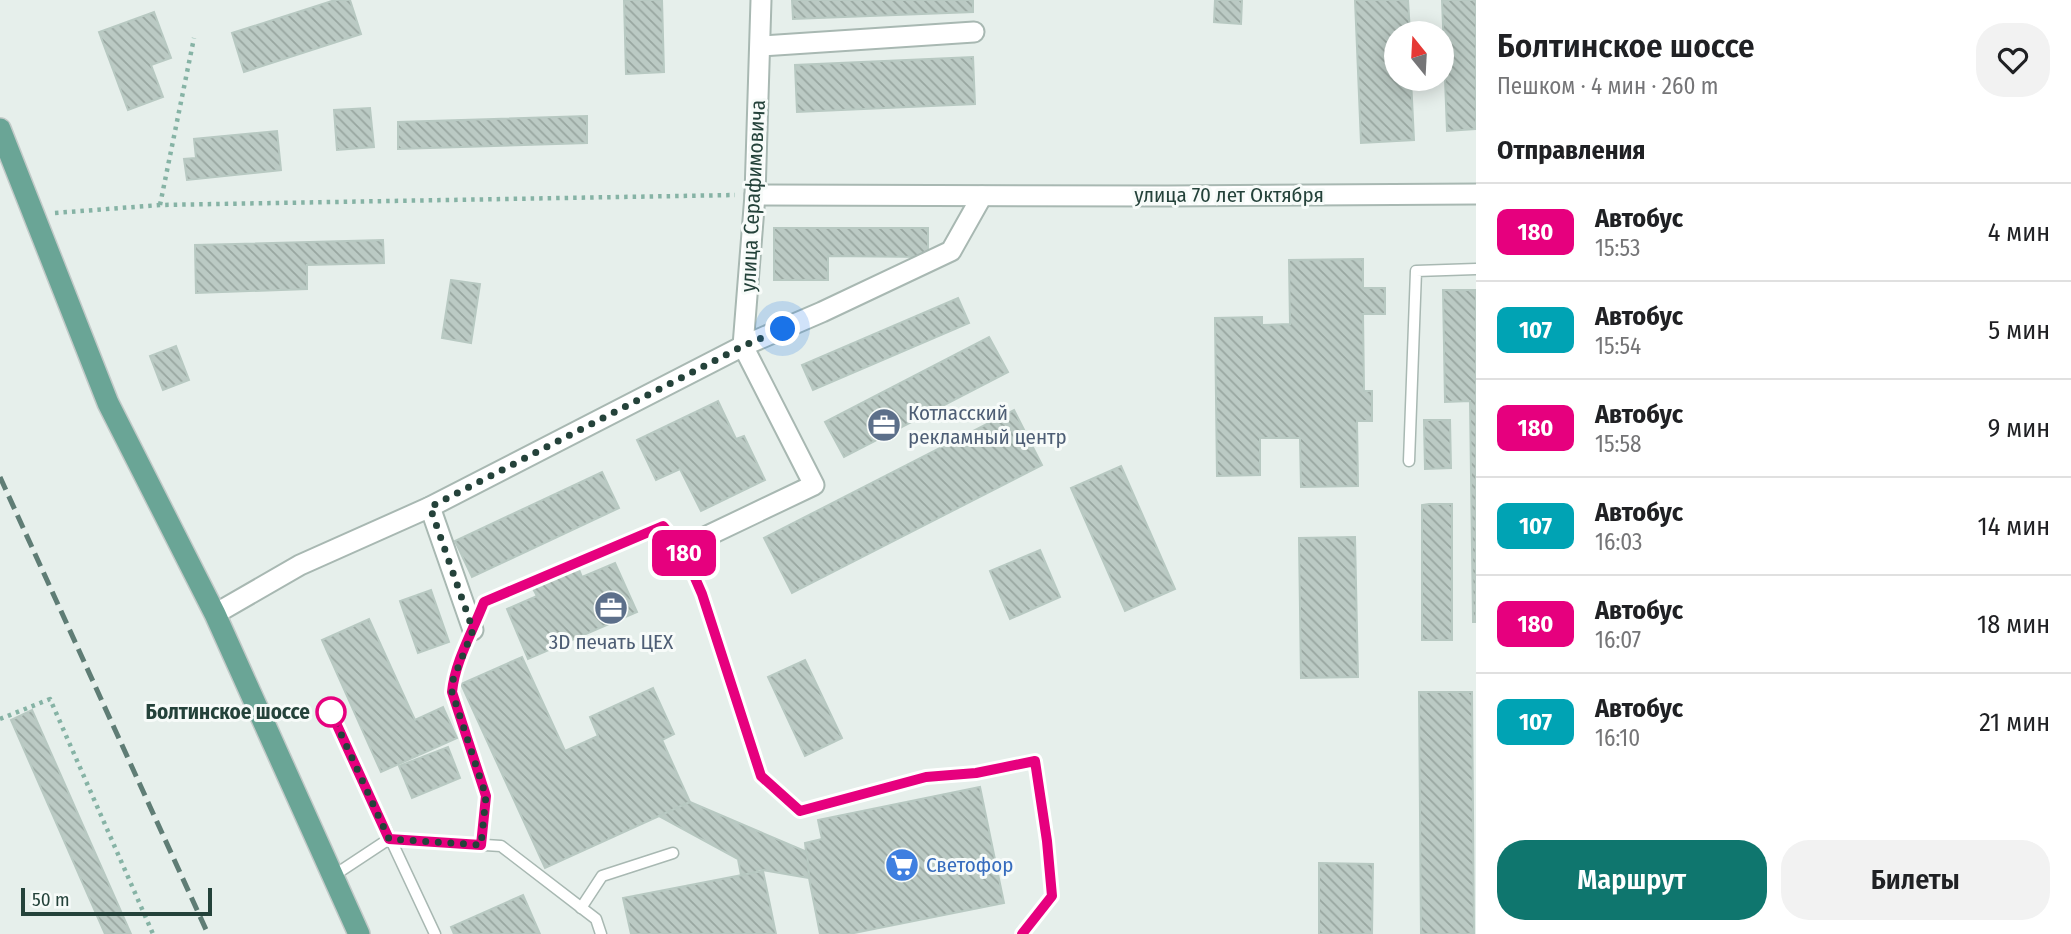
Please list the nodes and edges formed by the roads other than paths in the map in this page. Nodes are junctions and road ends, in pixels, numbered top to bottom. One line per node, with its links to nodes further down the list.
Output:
1 (761, 0): 3 (street, улица Серафимовича)
2 (974, 32): 3 (street)
3 (761, 46): 6 (street, улица Серафимовича)
4 (0, 129): 13 (main road)
5 (1476, 194): 7 (street, улица 70 лет Октября)
6 (755, 195): 7 (street, улица 70 лет Октября); 9 (street, улица Серафимовича)
7 (982, 196): 9 (street)
8 (1476, 269): 10 (lane)
9 (743, 346): 11 (street); 12 (street)
10 (1409, 461)
11 (430, 507): 13 (street); 14 (street)
12 (682, 548): 14 (lane); 24 (lane)
13 (215, 614): 19 (main road)
14 (473, 630): 17 (lane)
15 (331, 712): 16 (lane)
16 (389, 839): 17 (lane); 19 (lane); 22 (lane)
17 (481, 845): 20 (lane)
18 (673, 853): 20 (lane)
19 (334, 876): 21 (main road)
20 (581, 908): 23 (lane)
21 (359, 934)
22 (435, 934)
23 (601, 934)
24 (1022, 934)

